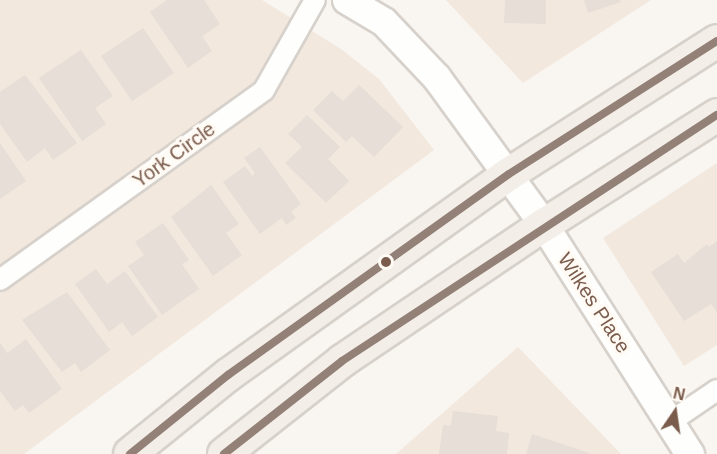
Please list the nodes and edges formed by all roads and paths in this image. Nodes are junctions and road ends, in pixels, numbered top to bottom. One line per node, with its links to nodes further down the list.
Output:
1 (315, 0): 7 (street, York Circle)
2 (347, 0): 5 (street, Wilkes Place)
3 (717, 41): 5 (main road)
4 (717, 115): 6 (main road)
5 (509, 174): 6 (street, Wilkes Place); 10 (main road)
6 (544, 225): 9 (street, Wilkes Place); 11 (main road)
7 (0, 280)
8 (717, 390): 9 (street)
9 (670, 422): 12 (street, Wilkes Place)
10 (130, 454)
11 (224, 454)
12 (690, 454)

